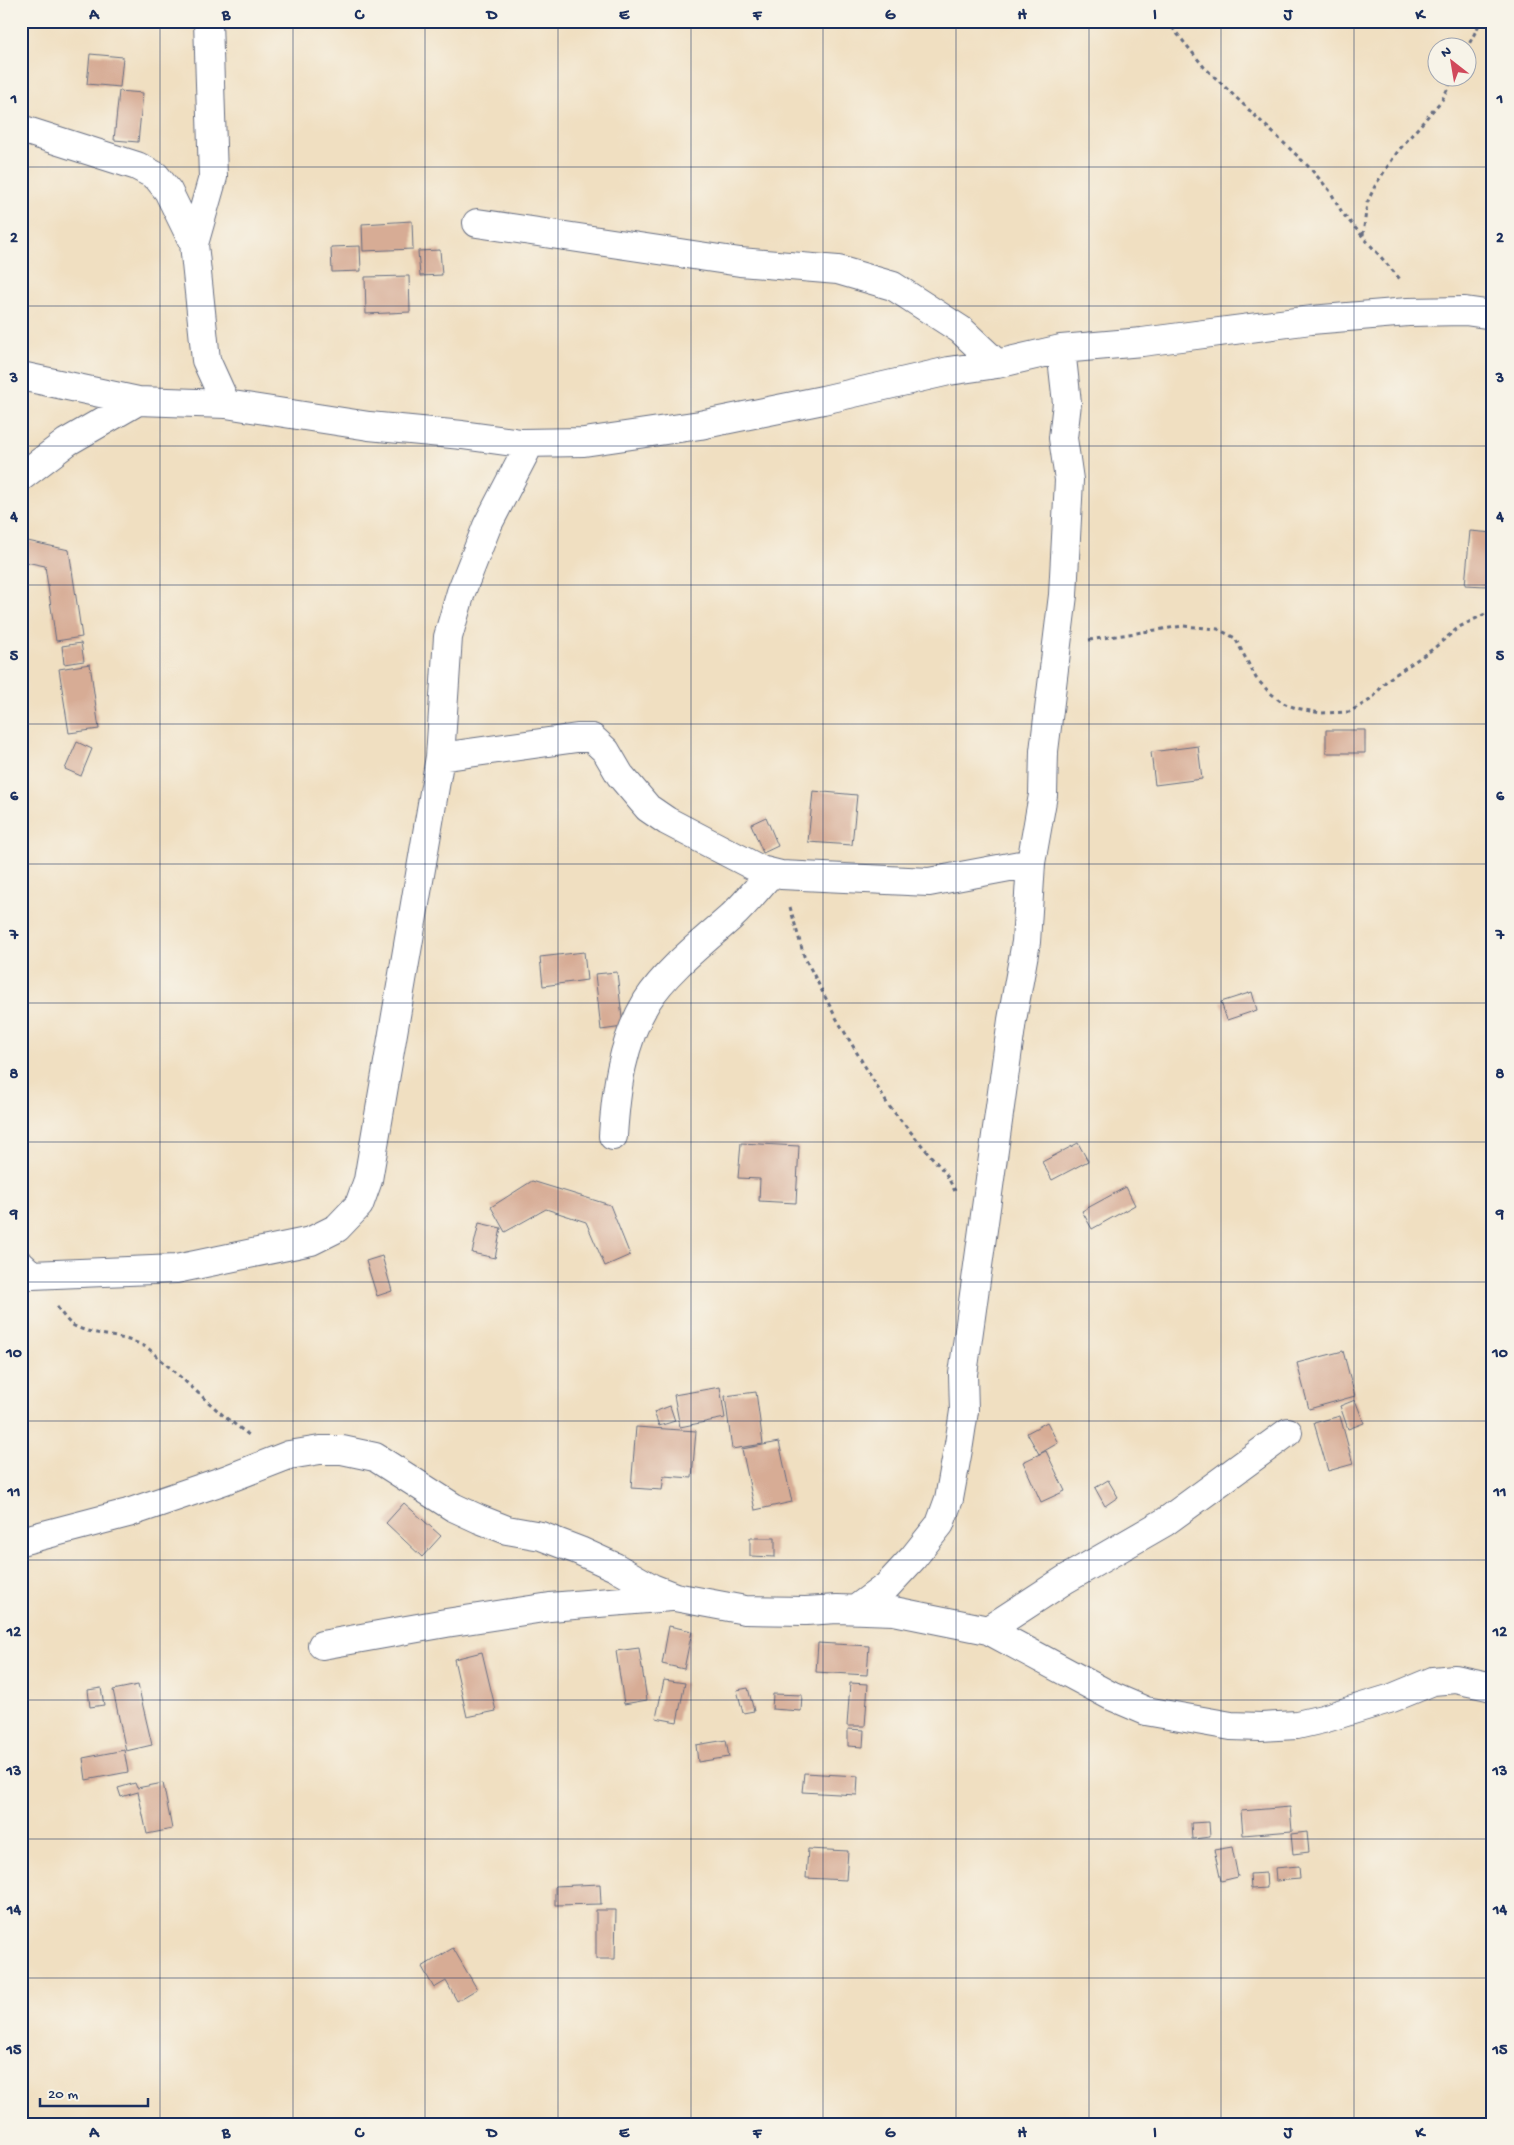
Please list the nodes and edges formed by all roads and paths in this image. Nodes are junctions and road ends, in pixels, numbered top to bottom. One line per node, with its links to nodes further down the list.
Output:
1 (208, 21): 9 (street)
2 (1167, 21): 8 (path)
3 (1481, 21): 4 (path)
4 (1472, 38)
5 (1448, 88): 8 (path)
6 (21, 129): 9 (street)
7 (476, 223): 13 (street)
8 (1363, 236): 10 (path)
9 (194, 244): 16 (street)
10 (1428, 312): 11 (street); 12 (street)
11 (1493, 315)
12 (1061, 349): 13 (street); 20 (street)
13 (997, 364): 17 (street)
14 (21, 376): 15 (street)
15 (138, 401): 16 (street); 18 (street)
16 (226, 404): 17 (street)
17 (530, 443): 21 (street)
18 (21, 477)
19 (1493, 610): 20 (path)
20 (1057, 649): 22 (street)
21 (440, 757): 23 (street); 26 (street)
22 (1031, 863): 23 (street); 25 (street)
23 (776, 874): 24 (street); 25 (path)
24 (613, 1136)
25 (982, 1239): 31 (street)
26 (26, 1270): 28 (path)
27 (1288, 1432): 32 (street)
28 (256, 1441)
29 (21, 1541): 30 (street)
30 (675, 1597): 31 (street); 33 (street)
31 (856, 1609): 32 (street)
32 (988, 1630): 34 (street)
33 (322, 1645)
34 (1493, 1687)

